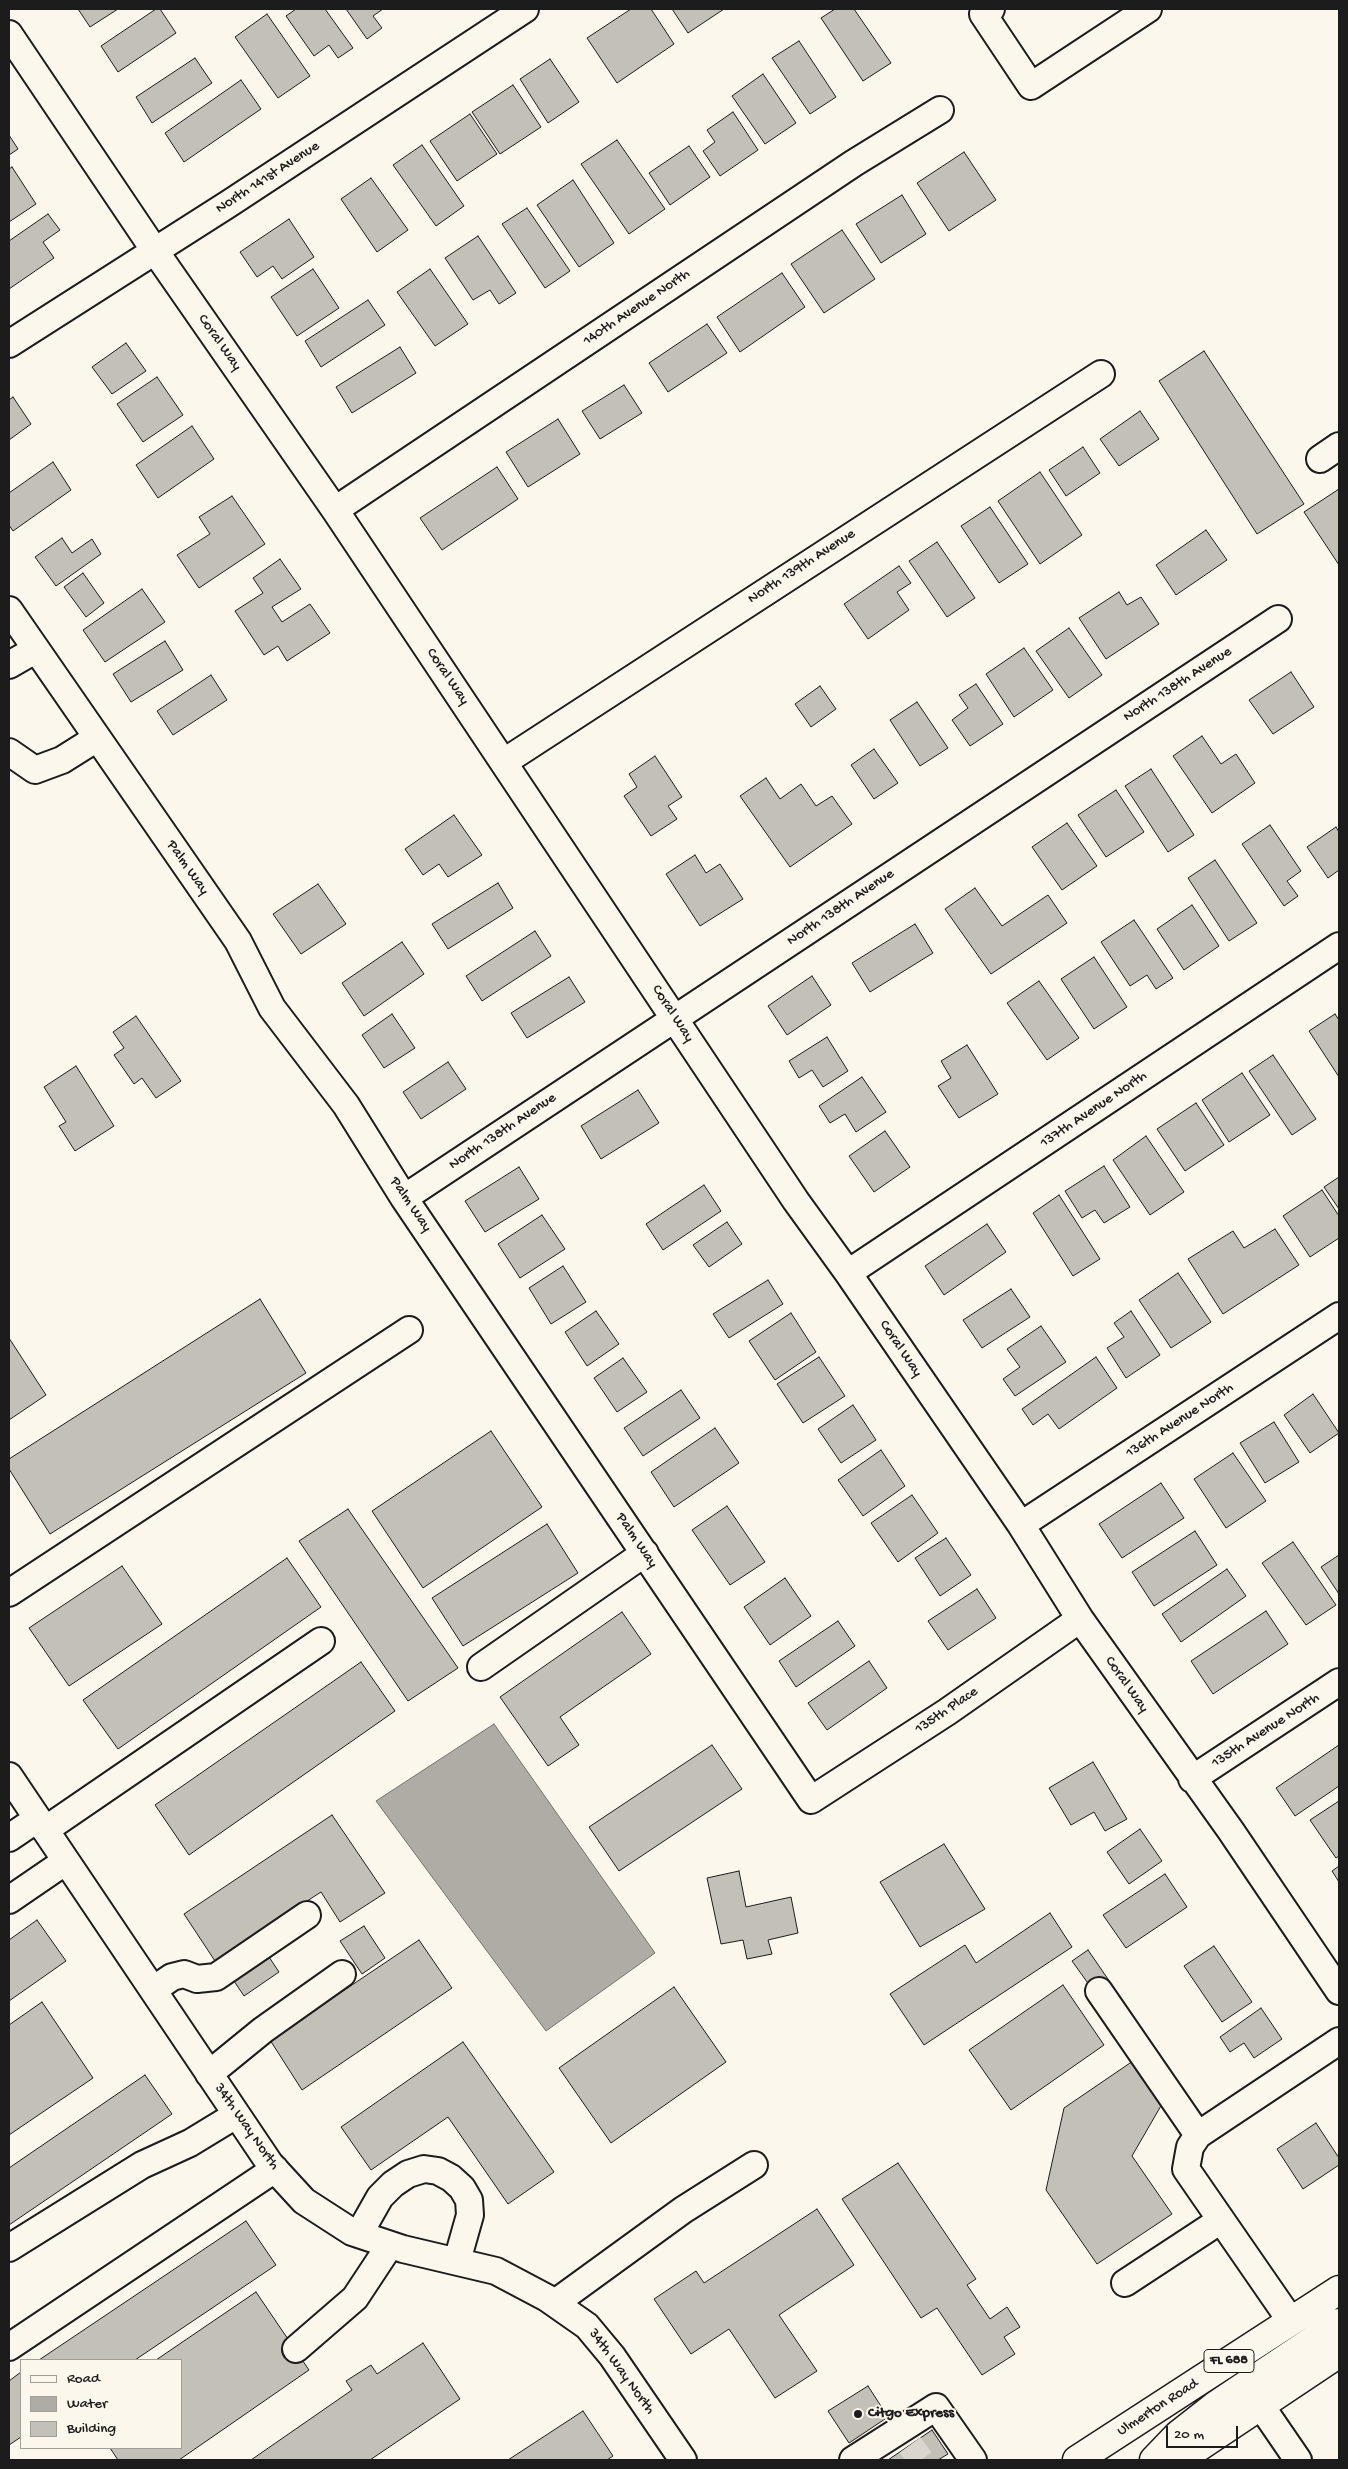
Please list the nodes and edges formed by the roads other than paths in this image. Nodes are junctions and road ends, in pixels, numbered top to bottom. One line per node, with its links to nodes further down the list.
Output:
1 (524, 9): 6 (street, North 141st Avenue)
2 (991, 9): 3 (street)
3 (1148, 9)
4 (9, 34): 6 (street, Coral Way)
5 (940, 110): 9 (street, 140th Avenue North)
6 (155, 252): 7 (street, North 141st Avenue); 9 (street, Coral Way)
7 (9, 344)
8 (1101, 374): 16 (street, North 139th Avenue)
9 (335, 510): 16 (street, Coral Way)
10 (9, 610): 12 (street, Palm Way)
11 (1278, 619): 18 (street, North 138th Avenue)
12 (35, 650): 13 (street); 14 (street, Palm Way)
13 (9, 665)
14 (96, 738): 15 (street); 19 (street, Palm Way)
15 (9, 752)
16 (504, 762): 18 (street, Coral Way)
17 (1339, 946): 20 (street, 137th Avenue North)
18 (674, 1018): 19 (street, North 138th Avenue); 20 (street, Coral Way)
19 (404, 1198): 24 (street, Palm Way)
20 (848, 1273): 23 (street, Coral Way)
21 (1339, 1316): 23 (street, 136th Avenue North)
22 (409, 1330): 25 (street)
23 (1021, 1525): 26 (street, Coral Way)
24 (644, 1553): 28 (street); 32 (street, Palm Way)
25 (9, 1593)
26 (1080, 1619): 31 (street, Coral Way); 32 (street, 135th Place)
27 (321, 1641): 33 (street)
28 (481, 1667)
29 (1339, 1682): 31 (street, 135th Avenue North)
30 (9, 1776): 33 (street, 34th Way North)
31 (1192, 1779): 41 (street, Coral Way)
32 (811, 1800)
33 (41, 1824): 34 (street); 35 (street, 34th Way North)
34 (9, 1838)
35 (66, 1861): 36 (street); 39 (street, 34th Way North)
36 (11, 1894)
37 (307, 1915): 39 (street)
38 (342, 1974): 43 (street)
39 (153, 1990): 43 (street, 34th Way North)
40 (1099, 1991): 45 (street)
41 (1339, 1992)
42 (1339, 2041): 45 (street)
43 (209, 2074): 44 (street, 34th Way North)
44 (236, 2114): 47 (street, 34th Way North); 51 (street)
45 (1198, 2135): 48 (street)
46 (754, 2165): 55 (street)
47 (275, 2169): 49 (street, 34th Way North); 58 (street)
48 (1221, 2220): 53 (street); 56 (street)
49 (359, 2234): 50 (street, 34th Way North); 52 (street)
50 (390, 2245): 52 (street, 34th Way North); 59 (street)
51 (9, 2248)
52 (457, 2262): 55 (street, 34th Way North)
53 (1125, 2284)
54 (1339, 2290): 56 (main road, Ulmerton Road / FL 688)
55 (555, 2303): 63 (street, 34th Way North)
56 (1291, 2321): 65 (main road, Ulmerton Road / FL 688)
57 (1339, 2323): 66 (main road, Ulmerton Road)
58 (9, 2347)
59 (296, 2349)
60 (1339, 2353): 61 (main road)
61 (1261, 2406): 67 (main road); 68 (street)
62 (870, 2456): 64 (street)
63 (676, 2458)
64 (966, 2458)
65 (1077, 2460)
66 (1154, 2460)
67 (1179, 2460)
68 (1298, 2460)

